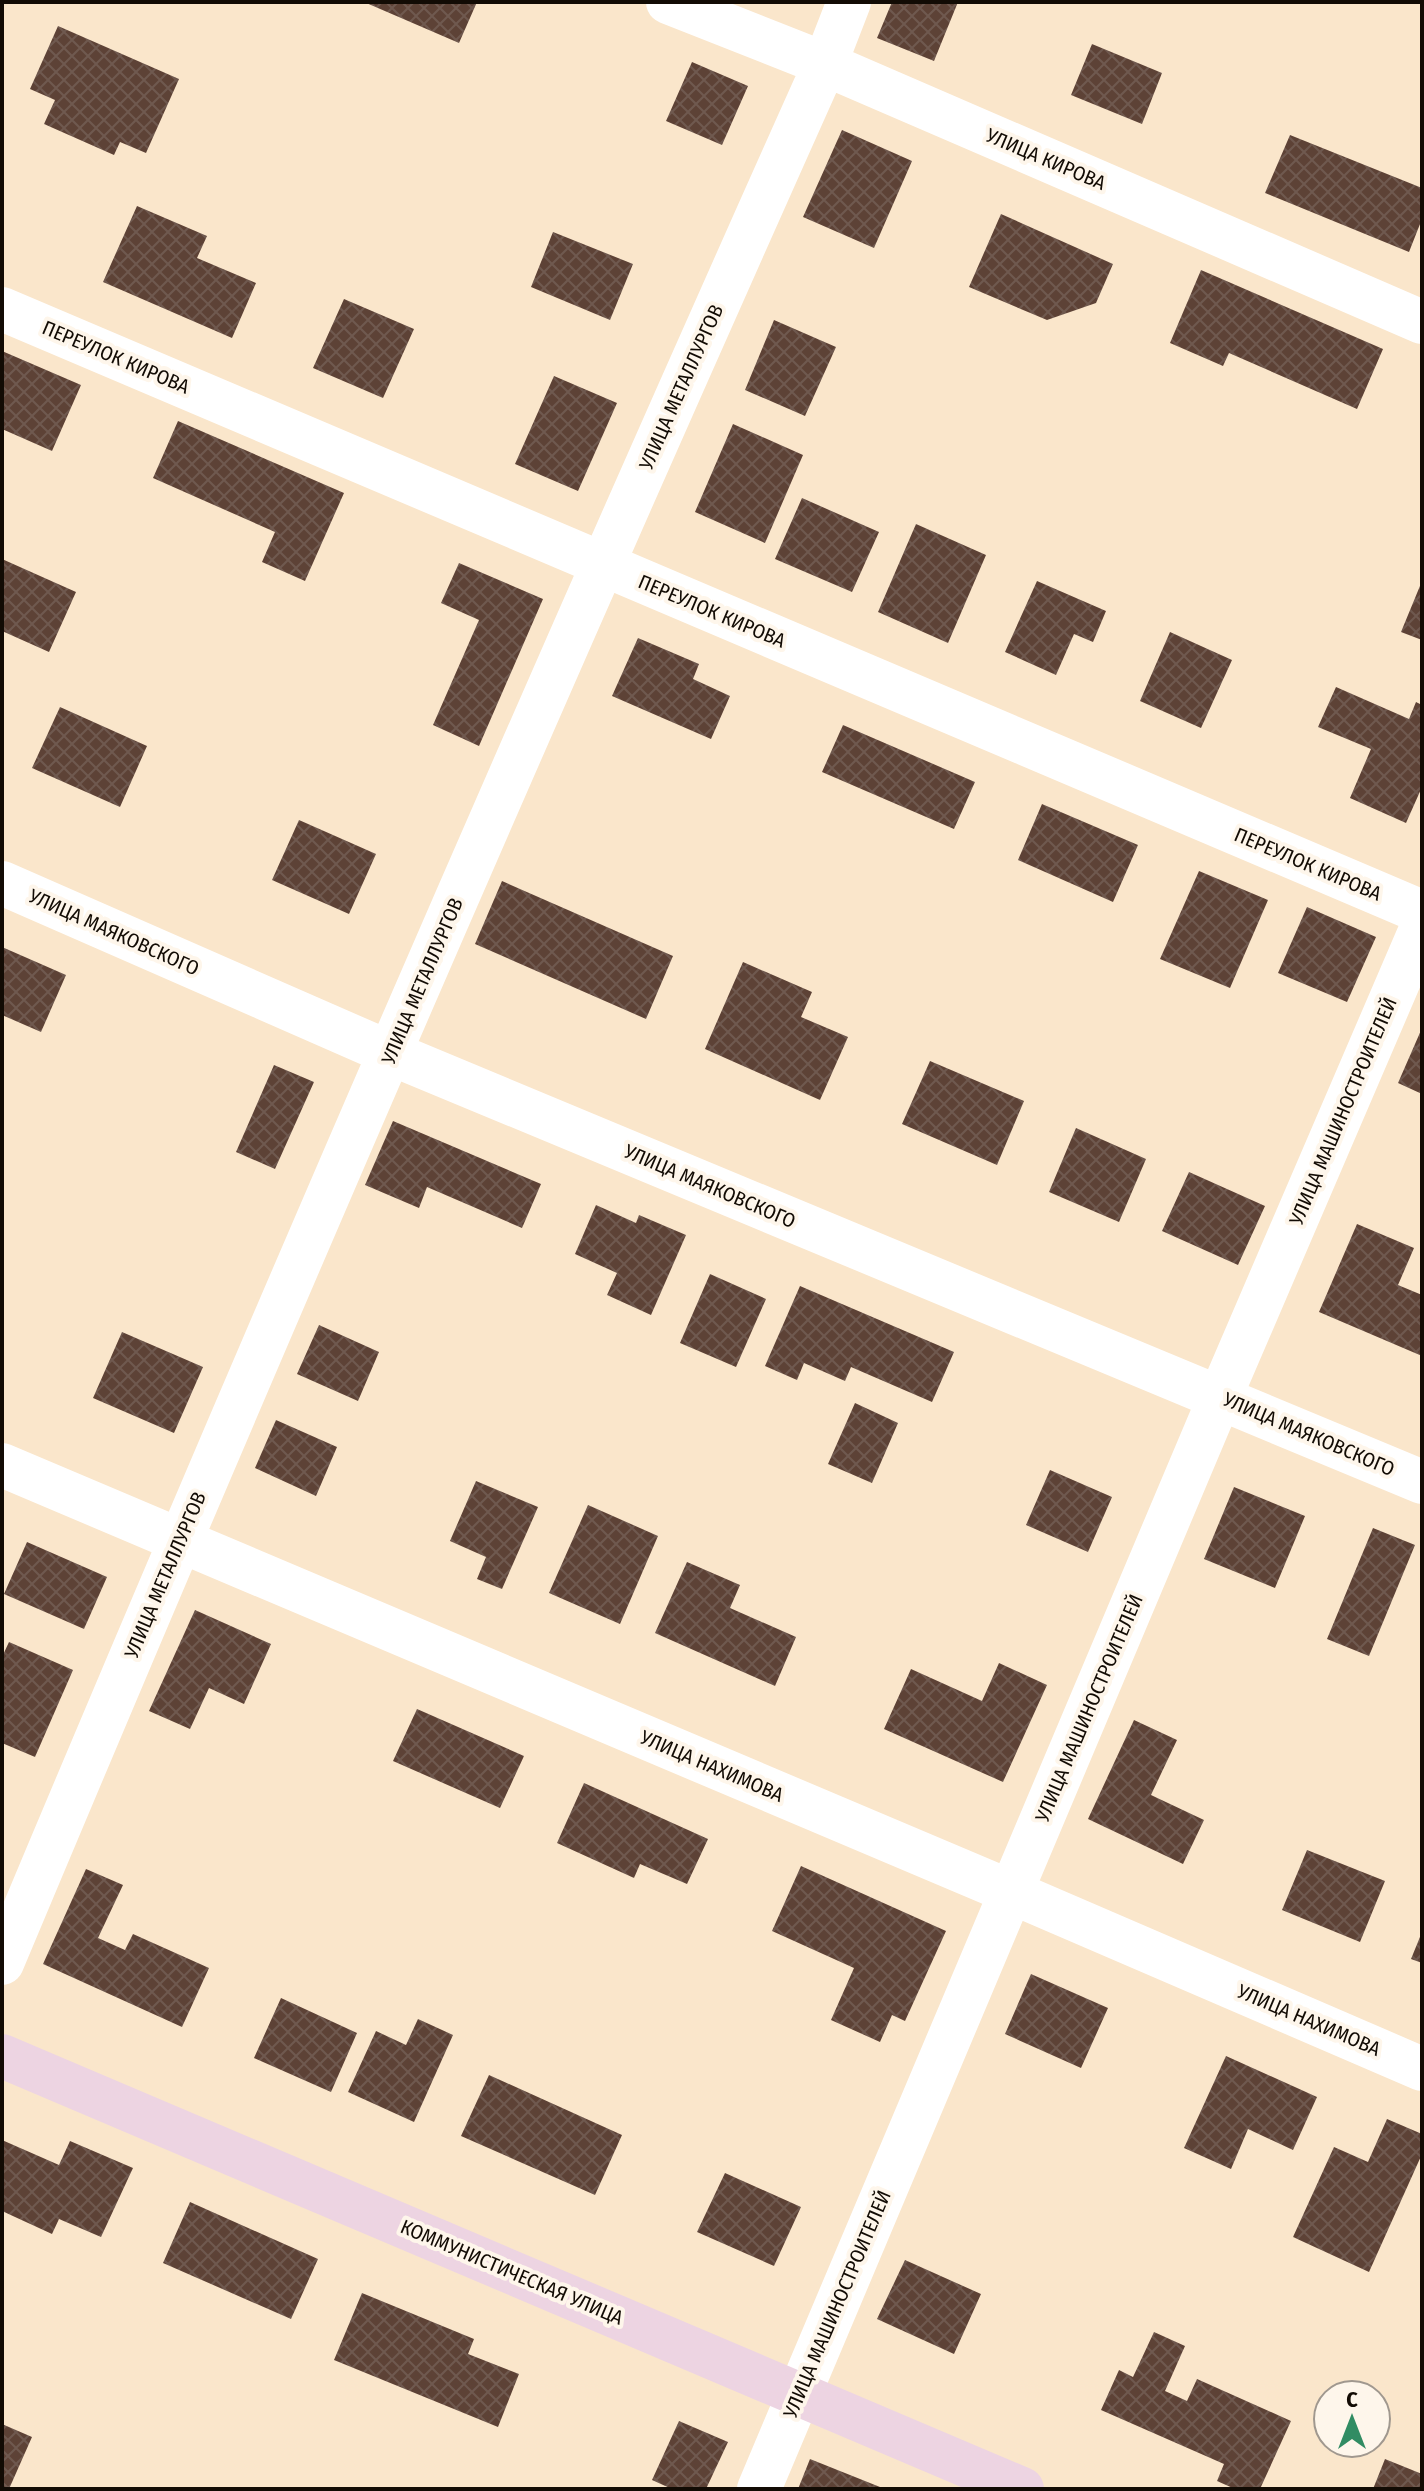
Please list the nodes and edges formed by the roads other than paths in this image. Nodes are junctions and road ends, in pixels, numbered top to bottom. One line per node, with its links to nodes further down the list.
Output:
1 (668, 2): 3 (street, УЛИЦА КИРОВА)
2 (849, 2): 3 (street, УЛИЦА МЕТАЛЛУРГОВ)
3 (825, 64): 5 (street, УЛИЦА КИРОВА); 6 (street, УЛИЦА МЕТАЛЛУРГОВ)
4 (2, 309): 6 (street, ПЕРЕУЛОК КИРОВА)
5 (1422, 322)
6 (601, 564): 8 (street, ПЕРЕУЛОК КИРОВА); 10 (street, УЛИЦА МЕТАЛЛУРГОВ)
7 (2, 883): 10 (street, УЛИЦА МАЯКОВСКОГО)
8 (1422, 912)
9 (1422, 927): 11 (street, УЛИЦА МАШИНОСТРОИТЕЛЕЙ)
10 (390, 1053): 11 (street, УЛИЦА МАЯКОВСКОГО); 14 (street, УЛИЦА МЕТАЛЛУРГОВ)
11 (1220, 1397): 13 (street, УЛИЦА МАЯКОВСКОГО); 15 (street, УЛИЦА МАШИНОСТРОИТЕЛЕЙ)
12 (2, 1465): 14 (street, УЛИЦА НАХИМОВА)
13 (1422, 1482)
14 (179, 1541): 15 (street, УЛИЦА НАХИМОВА); 16 (street, УЛИЦА МЕТАЛЛУРГОВ)
15 (1011, 1892): 18 (street, УЛИЦА НАХИМОВА); 19 (street, УЛИЦА МАШИНОСТРОИТЕЛЕЙ)
16 (2, 1963)
17 (2, 2056): 19 (street, КОММУНИСТИЧЕСКАЯ УЛИЦА)
18 (1422, 2069)
19 (800, 2393): 20 (street, УЛИЦА МАШИНОСТРОИТЕЛЕЙ); 21 (street, КОММУНИСТИЧЕСКАЯ УЛИЦА)
20 (759, 2489)
21 (1022, 2489)

